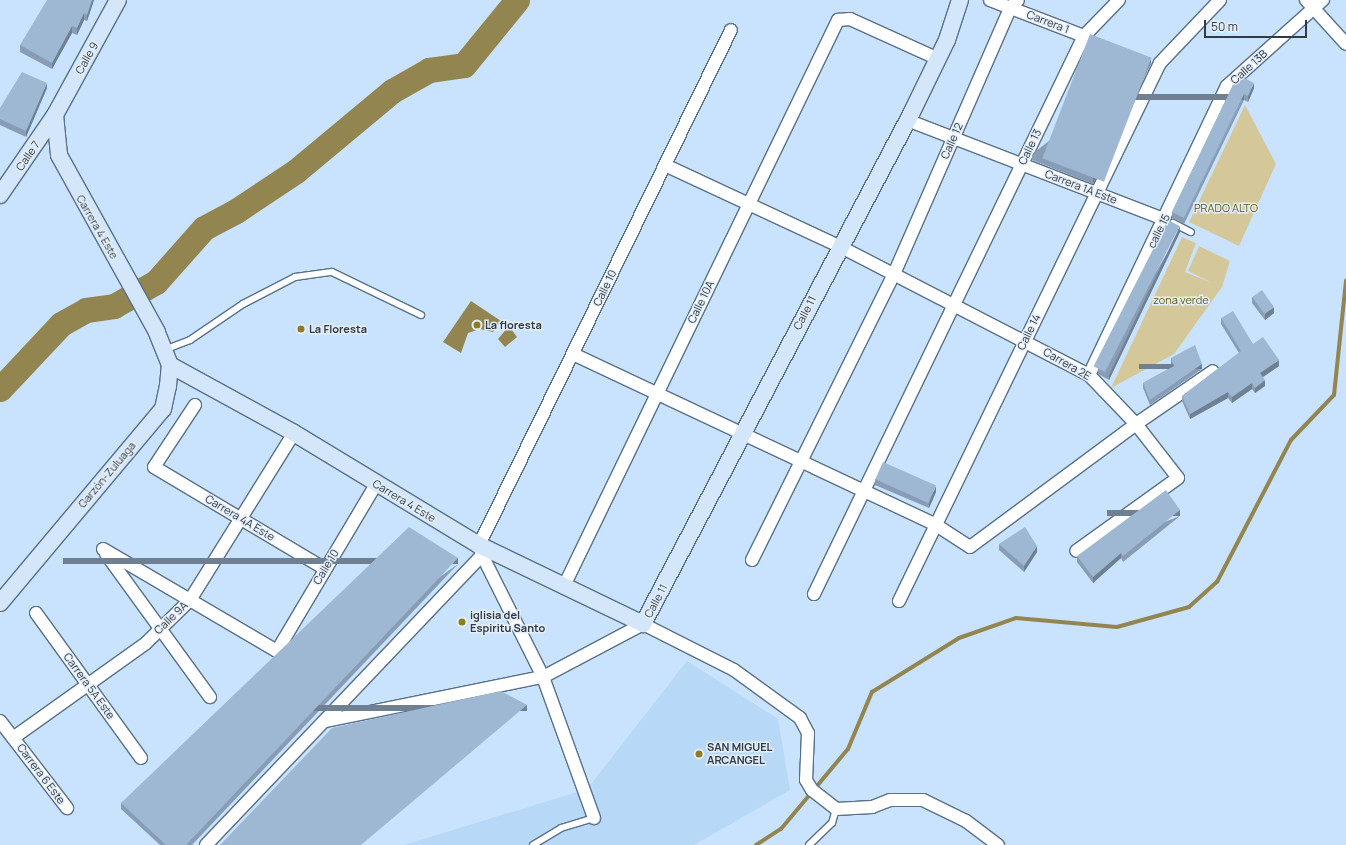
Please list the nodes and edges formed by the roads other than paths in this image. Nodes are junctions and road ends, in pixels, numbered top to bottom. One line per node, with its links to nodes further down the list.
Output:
1 (118, 0): 15 (street, Calle 9)
2 (960, 0): 13 (street, Calle 11)
3 (990, 0): 8 (street, Carrera 1)
4 (1119, 0): 11 (street, Calle 13)
5 (1220, 0): 20 (street, Calle 14)
6 (1306, 0): 9 (street)
7 (1323, 0): 9 (street, Calle 13B)
8 (1014, 4): 11 (street, Carrera 1); 17 (street, Calle 12)
9 (1314, 9): 12 (street); 14 (street, Calle 13B)
10 (731, 30): 19 (street, Calle 10)
11 (1084, 36): 18 (street, Calle 13)
12 (1346, 44)
13 (938, 58): 16 (street, Calle 11); 22 (street, Calle 10A)
14 (1227, 86): 23 (street, calle 15)
15 (55, 115): 21 (street, Calle 7); 30 (street, Carrera 4 Este)
16 (907, 120): 17 (street, Carrera 1A Este); 25 (street, Calle 11)
17 (953, 138): 18 (street, Carrera 1A Este); 26 (street, Calle 12)
18 (1022, 164): 20 (street, Carrera 1A Este); 27 (street, Calle 13)
19 (666, 165): 22 (street, Carrera 2E); 31 (street, Calle 10)
20 (1097, 193): 23 (street, Carrera 1A Este); 29 (street, Calle 14)
21 (0, 195)
22 (749, 204): 25 (street, Carrera 2E); 35 (street, Calle 10A)
23 (1164, 219): 24 (lane); 34 (street, calle 15)
24 (1191, 232)
25 (839, 246): 26 (street, Carrera 2E); 38 (street, Calle 11)
26 (894, 274): 27 (street, Carrera 2E); 40 (street, Calle 12)
27 (954, 304): 29 (street, Carrera 2E); 42 (street, Calle 13)
28 (421, 315): 30 (lane)
29 (1025, 340): 34 (street, Carrera 2E); 44 (street, Calle 14)
30 (163, 351): 32 (street)
31 (573, 354): 35 (street); 45 (street, Calle 10)
32 (170, 365): 39 (street, Carrera 4 Este); 53 (street, Garzón-Zuluaga)
33 (1213, 371): 37 (street)
34 (1089, 375): 37 (street, Carrera 2E)
35 (658, 392): 38 (street); 49 (street, Calle 10A)
36 (195, 405): 43 (street, Carrera 4A Este)
37 (1136, 424): 44 (street); 46 (street, Carrera 2E)
38 (745, 432): 40 (street); 55 (street, Calle 11)
39 (294, 433): 41 (street, Carrera 4 Este); 43 (street, Calle 9A)
40 (801, 460): 42 (street); 47 (street, Calle 12)
41 (376, 484): 45 (street, Carrera 4 Este); 48 (street, Calle 10)
42 (864, 490): 44 (street); 50 (street, Calle 13)
43 (240, 518): 48 (street, Carrera 4A Este); 51 (street, Calle 9A)
44 (936, 525): 52 (street, Calle 14)
45 (480, 550): 49 (street, Carrera 4 Este); 57 (street); 61 (street, Calle 10)
46 (1076, 551)
47 (752, 560)
48 (325, 569): 51 (street, Calle 10)
49 (565, 584): 55 (street, Carrera 4 Este)
50 (814, 594)
51 (190, 600): 56 (street, Calle 9A); 56 (street)
52 (899, 601)
53 (0, 602)
54 (36, 614): 58 (street, Carrera 5A Este)
55 (643, 624): 57 (street); 65 (street)
56 (160, 628): 58 (street, Calle 9A); 59 (street)
57 (543, 677): 61 (street); 66 (street)
58 (88, 685): 62 (street, Calle 9A); 63 (street, Carrera 5A Este)
59 (210, 697)
60 (0, 721): 62 (street, Carrera 6 Este)
61 (326, 721): 67 (street, Calle 10)
62 (13, 738): 64 (street, Carrera 6 Este)
63 (142, 758)
64 (67, 808)
65 (836, 810): 69 (lane); 70 (street)
66 (594, 818): 68 (lane)
67 (206, 845)
68 (533, 845)
69 (809, 845)
70 (998, 845)

